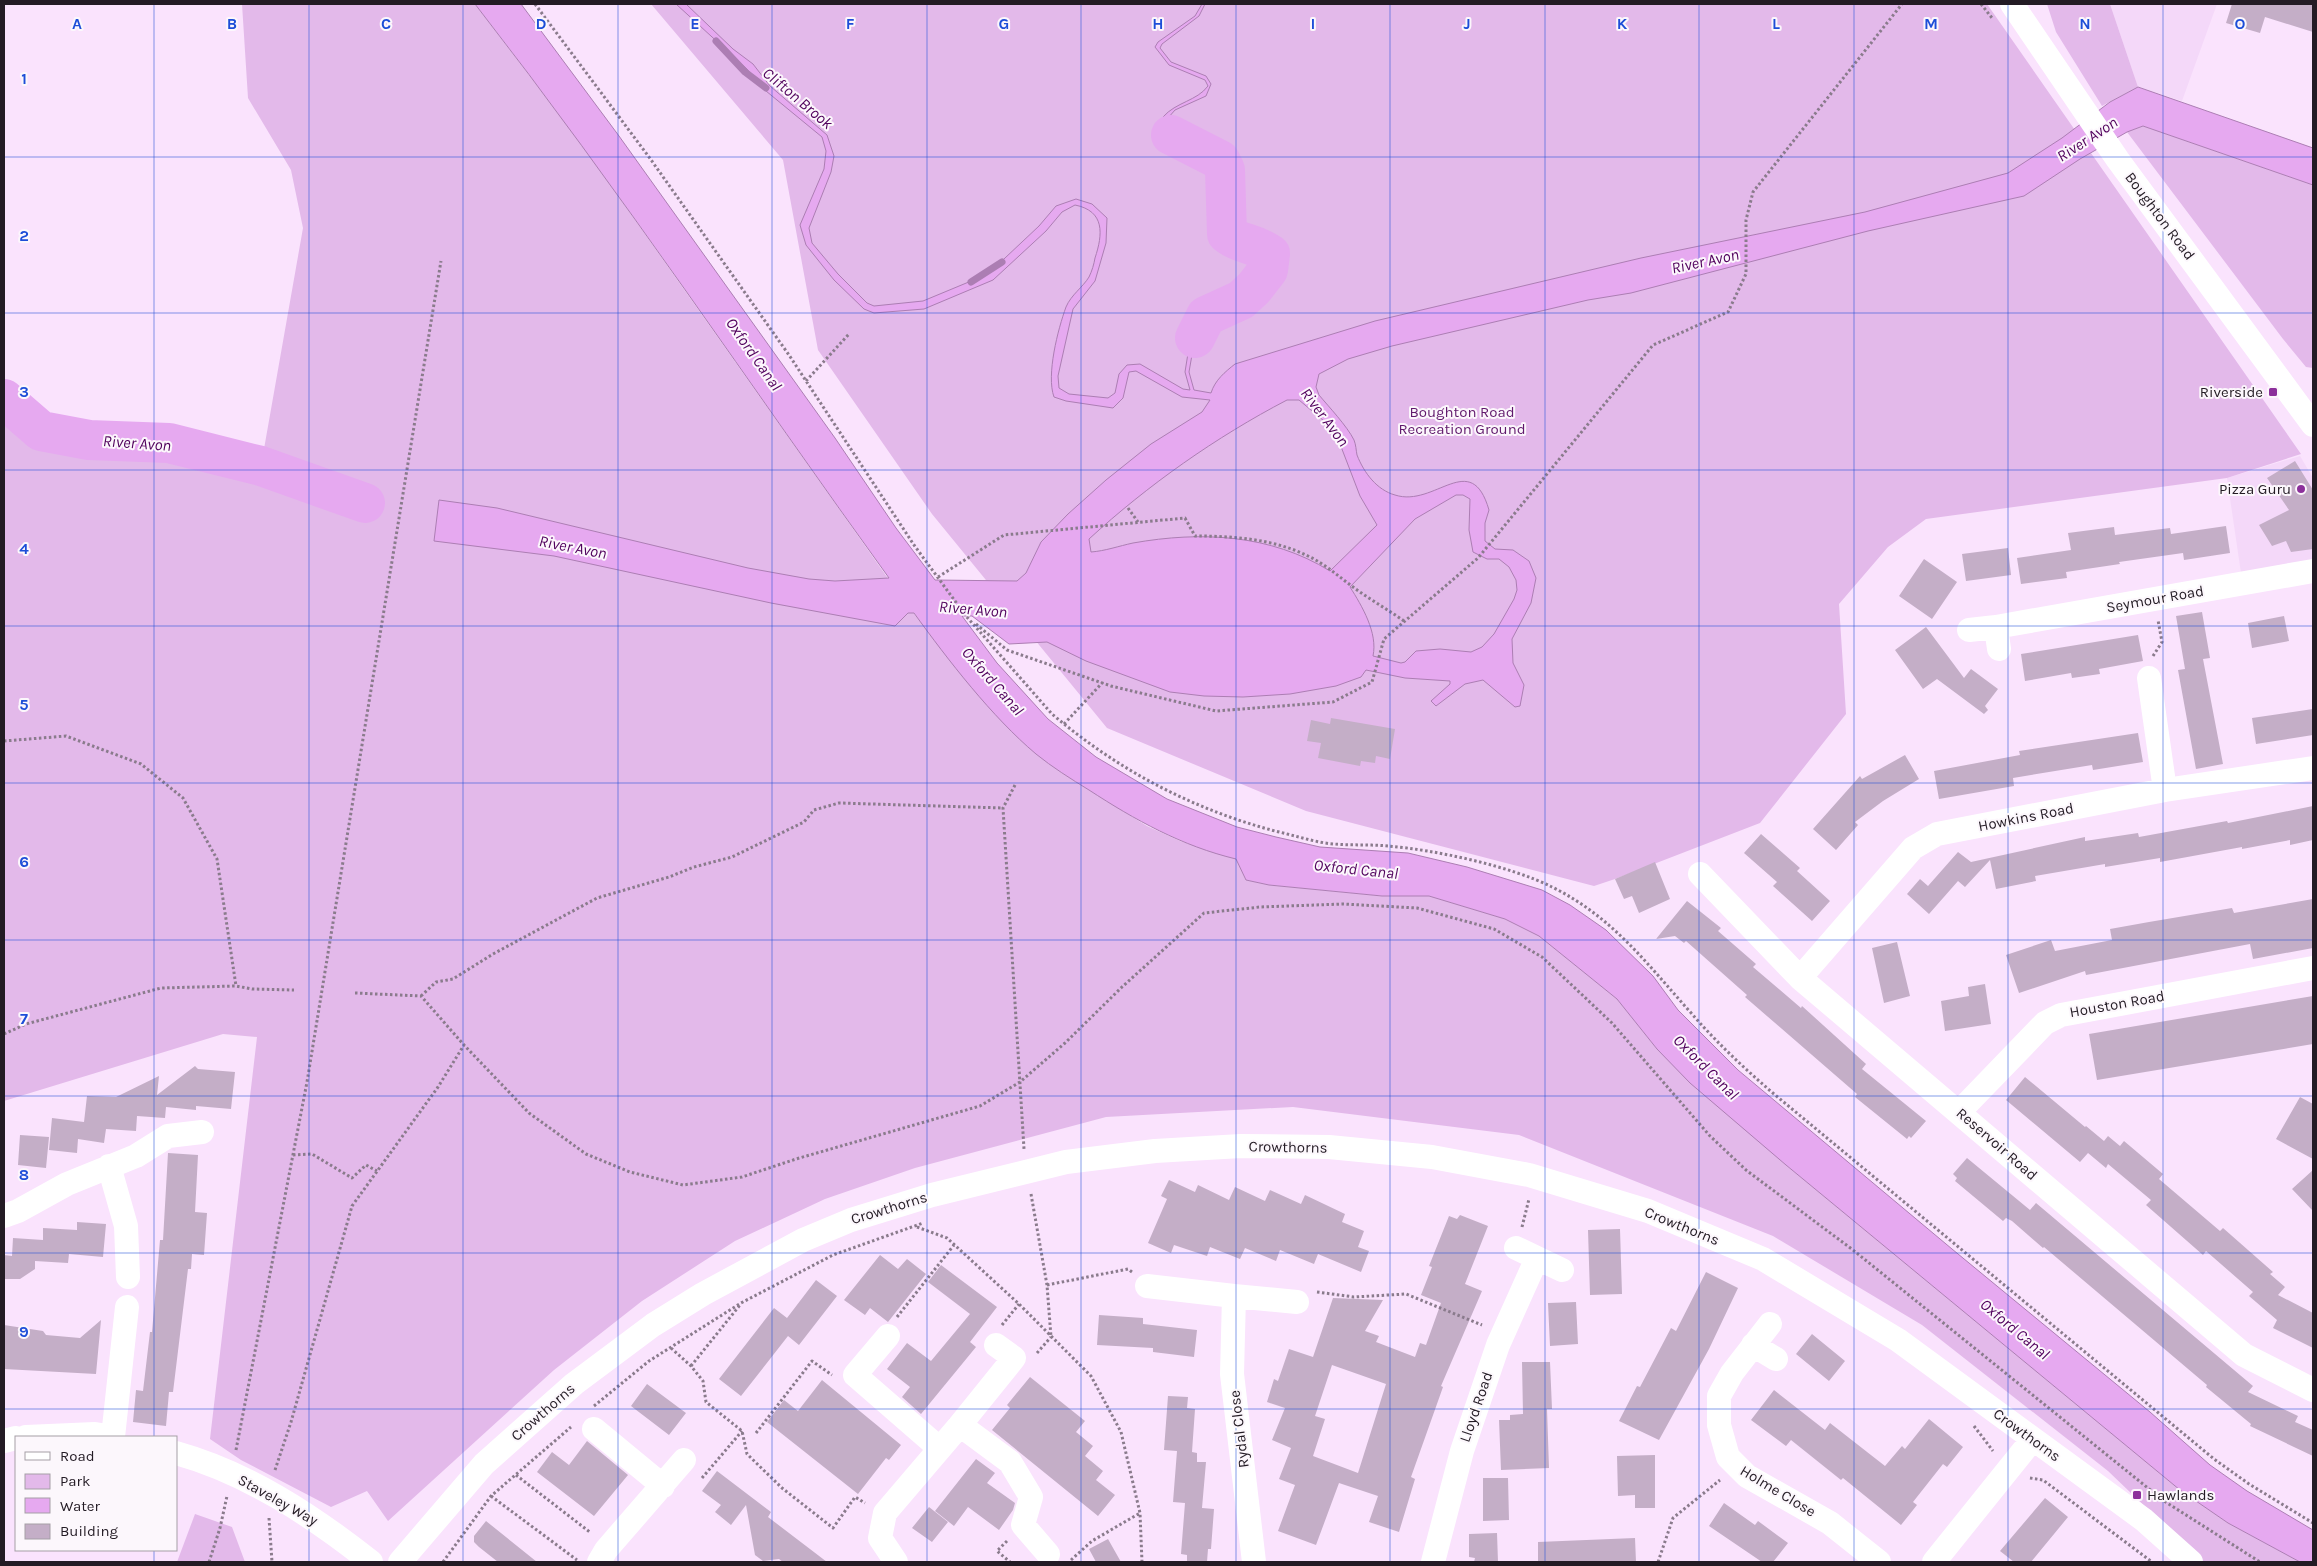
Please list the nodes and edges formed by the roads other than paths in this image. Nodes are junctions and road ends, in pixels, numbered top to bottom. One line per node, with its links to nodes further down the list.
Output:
1 (2012, 4): 2 (street, Boughton Road)
2 (2311, 415)
3 (2313, 571): 4 (street, Seymour Road)
4 (1969, 630)
5 (2149, 678): 7 (street)
6 (2313, 768): 7 (street, Howkins Road)
7 (2166, 790): 10 (street, Howkins Road)
8 (1700, 874): 10 (street, Reservoir Road)
9 (2313, 968): 11 (street, Houston Road)
10 (1800, 978): 11 (street, Reservoir Road)
11 (1958, 1112): 26 (street, Reservoir Road)
12 (202, 1132): 13 (street)
13 (109, 1166): 14 (street); 16 (street)
14 (4, 1216)
15 (1562, 1270): 43 (street, Lloyd Road)
16 (128, 1277)
17 (1147, 1286): 18 (street)
18 (1234, 1296): 19 (street); 42 (street, Rydal Close)
19 (1297, 1302)
20 (127, 1307): 31 (street)
21 (1770, 1324): 24 (street, Holme Close)
22 (888, 1336): 33 (street)
23 (996, 1344): 28 (street)
24 (1753, 1345): 25 (street); 44 (street, Holme Close)
25 (1776, 1359)
26 (2313, 1390)
27 (587, 1420): 36 (street)
28 (960, 1425): 33 (street); 38 (street)
29 (49, 1436): 30 (street)
30 (106, 1436)
31 (112, 1436)
32 (2032, 1440): 40 (street, Crowthorns); 45 (street); 46 (street, Crowthorns)
33 (939, 1448): 41 (street)
34 (178, 1454): 39 (street, Staveley Way)
35 (684, 1460): 36 (street)
36 (663, 1486): 37 (street)
37 (604, 1555)
38 (1059, 1558)
39 (371, 1562)
40 (400, 1562)
41 (896, 1562)
42 (1254, 1562)
43 (1433, 1562)
44 (1879, 1562)
45 (1934, 1562)
46 (2191, 1562)

